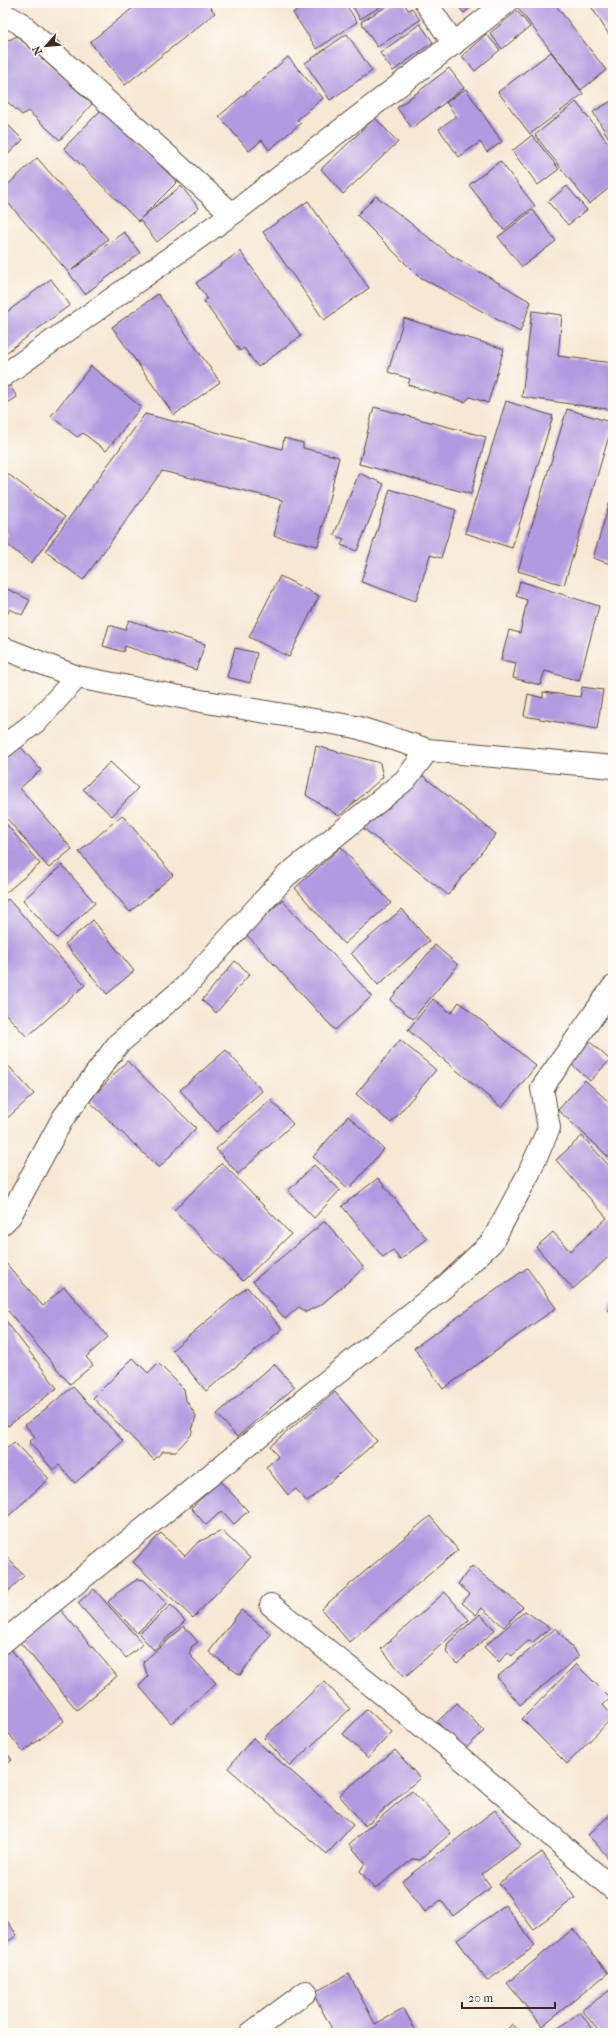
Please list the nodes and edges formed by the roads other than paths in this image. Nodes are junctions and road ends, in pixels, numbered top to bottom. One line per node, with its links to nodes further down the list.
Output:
1 (426, 3): 4 (street)
2 (506, 3): 4 (street)
3 (3, 14): 5 (street)
4 (454, 44): 5 (street)
5 (232, 214): 6 (street)
6 (3, 376)
7 (3, 648): 8 (street)
8 (77, 677): 9 (street); 10 (street)
9 (3, 747)
10 (428, 750): 11 (street); 13 (street)
11 (613, 767)
12 (613, 987): 15 (street)
13 (3, 1223)
14 (271, 1605): 16 (street)
15 (3, 1642)
16 (613, 1889)
17 (306, 1992): 18 (street)
18 (251, 2033)

